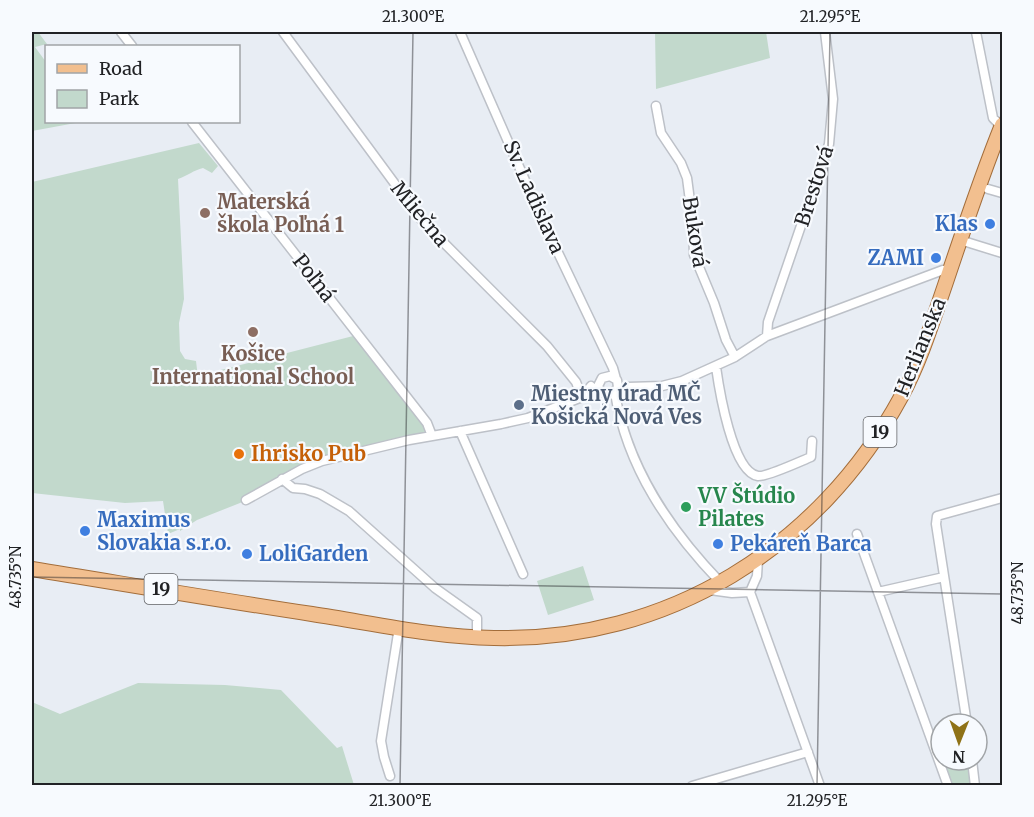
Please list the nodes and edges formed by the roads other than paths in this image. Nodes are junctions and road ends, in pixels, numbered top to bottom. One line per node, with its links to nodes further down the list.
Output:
1 (121, 32): 6 (street)
2 (283, 32): 20 (street, Mliečna)
3 (460, 32): 17 (street, Sv. Ladislava)
4 (825, 32): 15 (street, Brestová)
5 (976, 32): 9 (street, Herlianska)
6 (131, 45)
7 (656, 106): 16 (street, Buková)
8 (193, 123): 27 (street, Poľná)
9 (1002, 126): 12 (main road, Herlianska / 19)
10 (988, 189): 11 (street)
11 (1002, 193)
12 (960, 240): 13 (street); 33 (main road, Herlianska / 19)
13 (1002, 253)
14 (943, 270): 15 (street)
15 (767, 336): 16 (street)
16 (735, 357): 18 (street)
17 (609, 362): 19 (street); 22 (street, Sv. Ladislava)
18 (716, 367): 22 (street); 28 (street)
19 (603, 378): 21 (street); 22 (street); 23 (street)
20 (576, 382): 21 (street); 24 (street, Mliečna)
21 (591, 386): 24 (street)
22 (616, 386): 23 (street); 25 (street, Sv. Ladislava)
23 (603, 394): 24 (street); 25 (street)
24 (582, 397): 26 (street)
25 (618, 413): 37 (street)
26 (460, 431): 27 (street); 35 (street)
27 (432, 436): 29 (street)
28 (812, 441)
29 (282, 479): 31 (street); 41 (street)
30 (1002, 498): 36 (street)
31 (246, 500)
32 (857, 534): 39 (street)
33 (758, 560): 37 (main road, Herlianska / 19); 38 (street)
34 (32, 569): 40 (main road, 19)
35 (523, 574)
36 (944, 577): 39 (street); 42 (street)
37 (716, 586): 38 (street); 41 (main road, Herlianska / 19)
38 (750, 592): 43 (street)
39 (878, 592): 47 (street)
40 (399, 627): 41 (main road, 19); 44 (street)
41 (477, 637)
42 (965, 712)
43 (808, 752): 45 (street); 46 (street)
44 (390, 776)
45 (692, 786)
46 (820, 786)
47 (948, 786)

